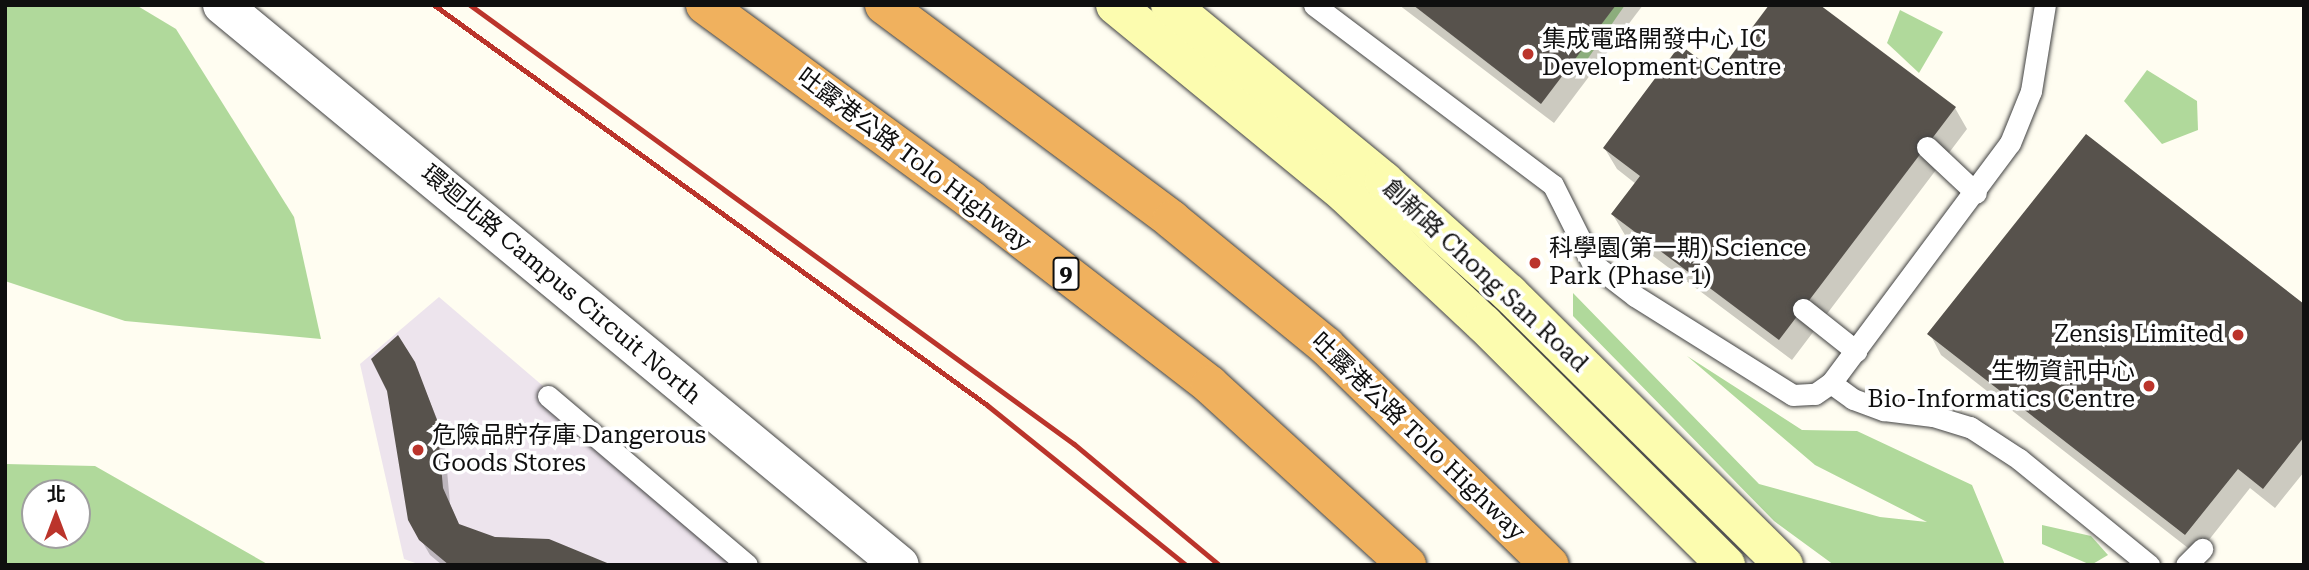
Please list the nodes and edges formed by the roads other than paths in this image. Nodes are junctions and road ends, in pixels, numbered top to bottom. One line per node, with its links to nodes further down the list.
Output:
1 (222, 5): 16 (street, 環迴北路 Campus Circuit North)
2 (705, 5): 17 (highway, 吐露港公路 Tolo Highway / 9)
3 (884, 5): 18 (highway, 吐露港公路 Tolo Highway)
4 (1115, 5): 19 (main road, 創新路 Chong San Road)
5 (1170, 5): 20 (main road, 創新路 Chong San Road)
6 (1314, 5): 12 (lane)
7 (2045, 5): 9 (lane)
8 (1927, 147): 9 (lane)
9 (1976, 193): 11 (lane)
10 (1803, 309): 11 (lane)
11 (1856, 351): 12 (lane)
12 (1831, 383): 21 (lane)
13 (548, 396): 15 (lane)
14 (2203, 549): 22 (lane)
15 (747, 565)
16 (900, 565)
17 (1408, 565)
18 (1550, 565)
19 (1726, 565)
20 (1784, 565)
21 (2149, 565)
22 (2186, 565)

